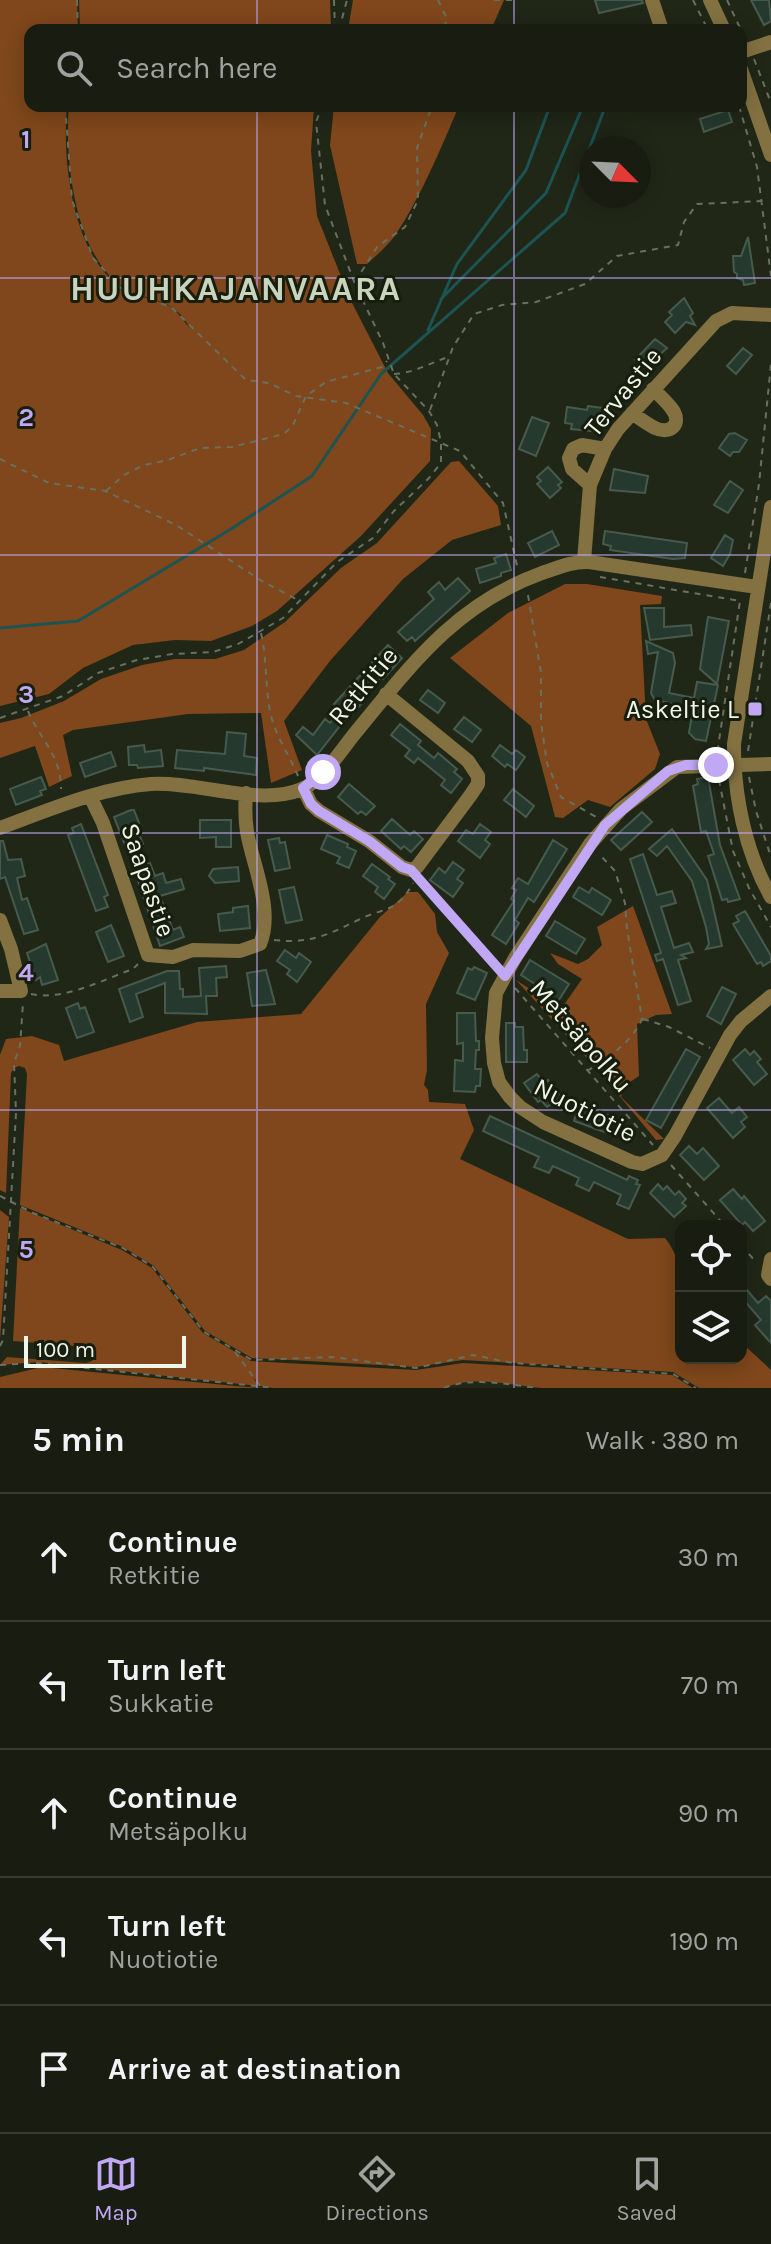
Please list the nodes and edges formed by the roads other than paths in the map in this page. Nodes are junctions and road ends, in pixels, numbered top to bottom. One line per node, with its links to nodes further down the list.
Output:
1 (652, 0): 3 (street)
2 (710, 0): 4 (street)
3 (660, 24)
4 (721, 24)
5 (771, 42): 6 (street)
6 (747, 50)
7 (747, 86): 8 (street)
8 (771, 155)
9 (771, 315): 10 (street, Tervastie)
10 (653, 389): 11 (street, Tervastie); 11 (street)
11 (632, 413): 12 (street, Tervastie)
12 (605, 449): 13 (street, Tervastie); 13 (street)
13 (590, 485): 15 (street, Tervastie)
14 (771, 507): 16 (street)
15 (584, 561): 16 (street, Retkitie); 17 (street, Retkitie)
16 (750, 587): 18 (street)
17 (386, 694): 20 (street, Retkitie); 20 (street)
18 (741, 764): 19 (street, Nuotiotie); 24 (street); 27 (street, Nuotiotie)
19 (771, 764)
20 (303, 788): 21 (street)
21 (246, 793): 22 (street); 22 (street, Saapastie)
22 (90, 796): 23 (street)
23 (0, 828)
24 (771, 897)
25 (0, 920): 26 (street)
26 (0, 991)
27 (771, 996)
28 (771, 1259): 29 (street)
29 (769, 1277)

